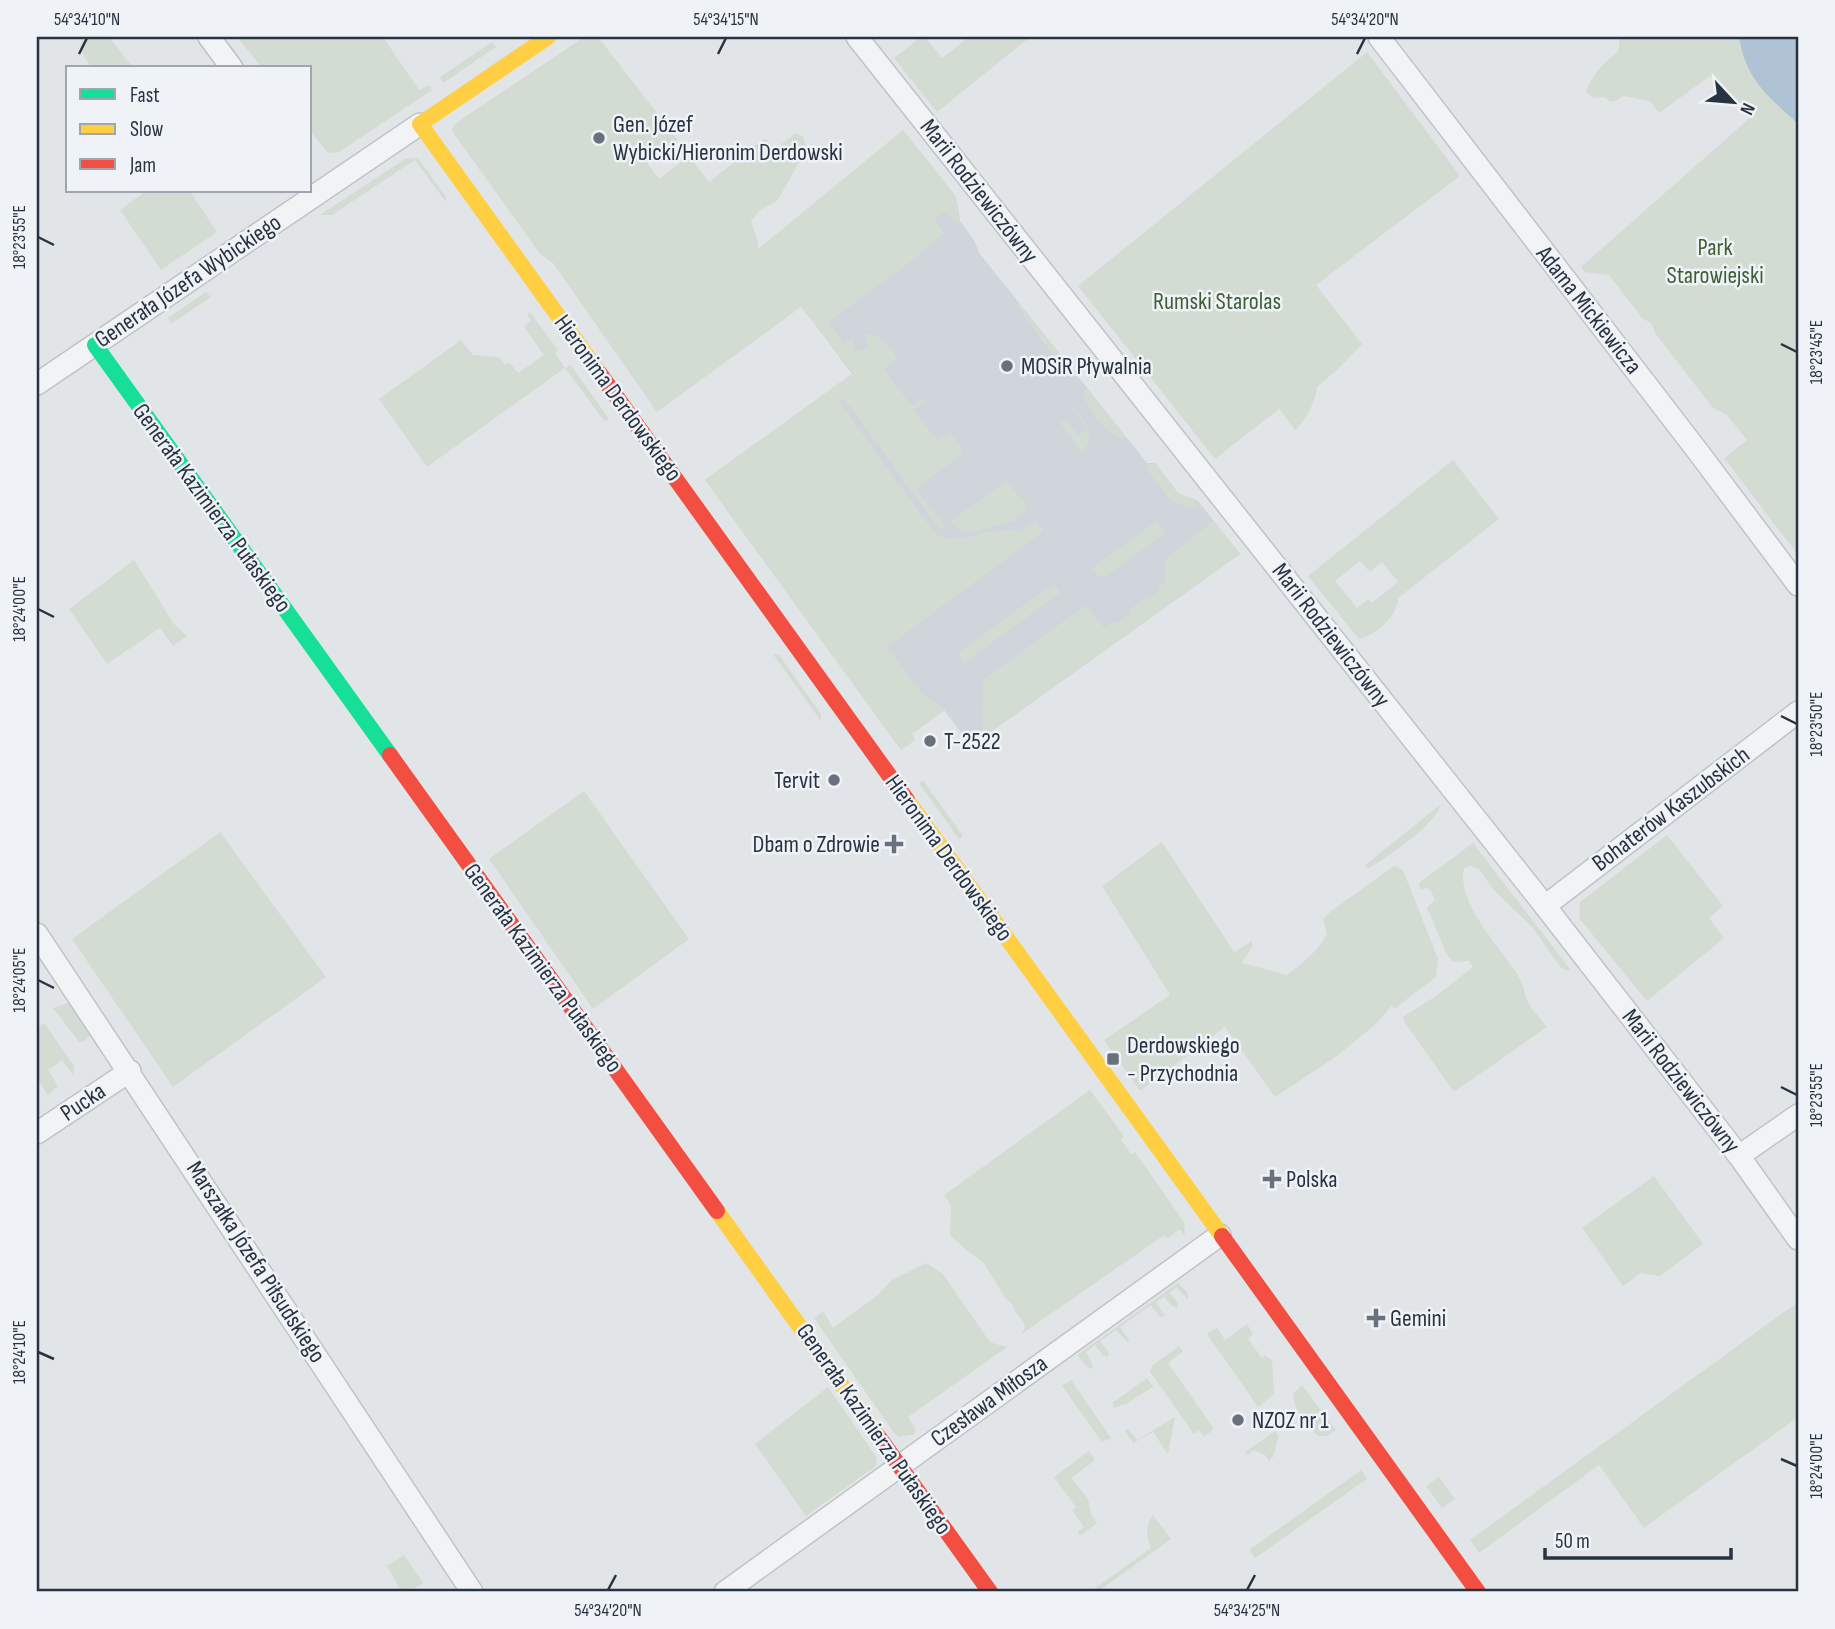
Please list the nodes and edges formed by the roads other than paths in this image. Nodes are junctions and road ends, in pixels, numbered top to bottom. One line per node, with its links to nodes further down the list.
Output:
1 (209, 37): 5 (street)
2 (548, 37): 6 (street, Generała Józefa Wybickiego)
3 (856, 37): 13 (street, Marii Rodziewiczówny)
4 (1379, 37): 11 (street, Adama Mickiewicza)
5 (231, 66)
6 (420, 124): 7 (street, Generała Józefa Wybickiego); 19 (street, Hieronima Derdowskiego)
7 (316, 181)
8 (301, 192): 9 (street, Generała Józefa Wybickiego)
9 (95, 345): 10 (street, Generała Józefa Wybickiego); 21 (street, Generała Kazimierza Pułaskiego)
10 (37, 384)
11 (1798, 585)
12 (1798, 712): 13 (street, Bohaterów Kaszubskich)
13 (1545, 906): 18 (street, Marii Rodziewiczówny)
14 (37, 933): 15 (street, Marszałka Józefa Piłsudskiego)
15 (130, 1071): 17 (street, Pucka); 22 (street, Marszałka Józefa Piłsudskiego)
16 (1798, 1115): 18 (street)
17 (37, 1133)
18 (1739, 1156): 20 (street, Marii Rodziewiczówny)
19 (1220, 1235): 21 (street, Czesława Miłosza); 25 (street, Hieronima Derdowskiego)
20 (1798, 1239)
21 (900, 1466): 23 (street, Czesława Miłosza); 24 (street, Generała Kazimierza Pułaskiego)
22 (472, 1592)
23 (725, 1592)
24 (990, 1592)
25 (1478, 1592)

